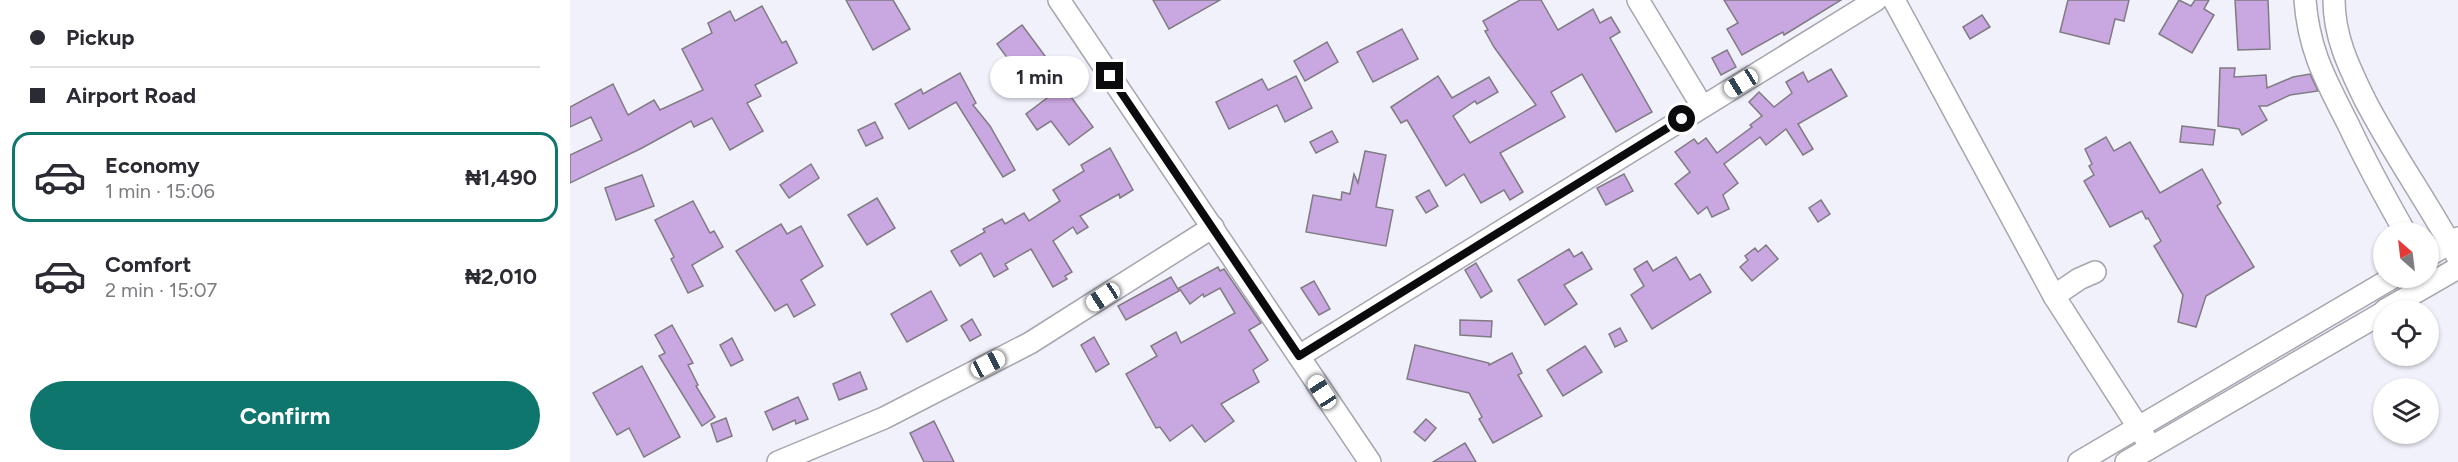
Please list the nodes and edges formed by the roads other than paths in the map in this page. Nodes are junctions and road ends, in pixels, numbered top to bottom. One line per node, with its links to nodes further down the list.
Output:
1 (1059, 0): 9 (street)
2 (1638, 0): 7 (street)
3 (1876, 0): 7 (street)
4 (1894, 0): 17 (street)
5 (2305, 0): 8 (street)
6 (2334, 0): 10 (street)
7 (1702, 106): 20 (street)
8 (2399, 222)
9 (1213, 227): 20 (street); 23 (street)
10 (2455, 247): 11 (street)
11 (2439, 252)
12 (2458, 268): 14 (street)
13 (2096, 272): 17 (street)
14 (2439, 275)
15 (2375, 288): 21 (street)
16 (2417, 288): 18 (street)
17 (2054, 296): 21 (street)
18 (2400, 300)
19 (2373, 317): 22 (street)
20 (1299, 356): 24 (street)
21 (2138, 427): 22 (street); 25 (street)
22 (2151, 447): 26 (street)
23 (778, 462)
24 (1370, 462)
25 (2079, 462)
26 (2126, 462)

